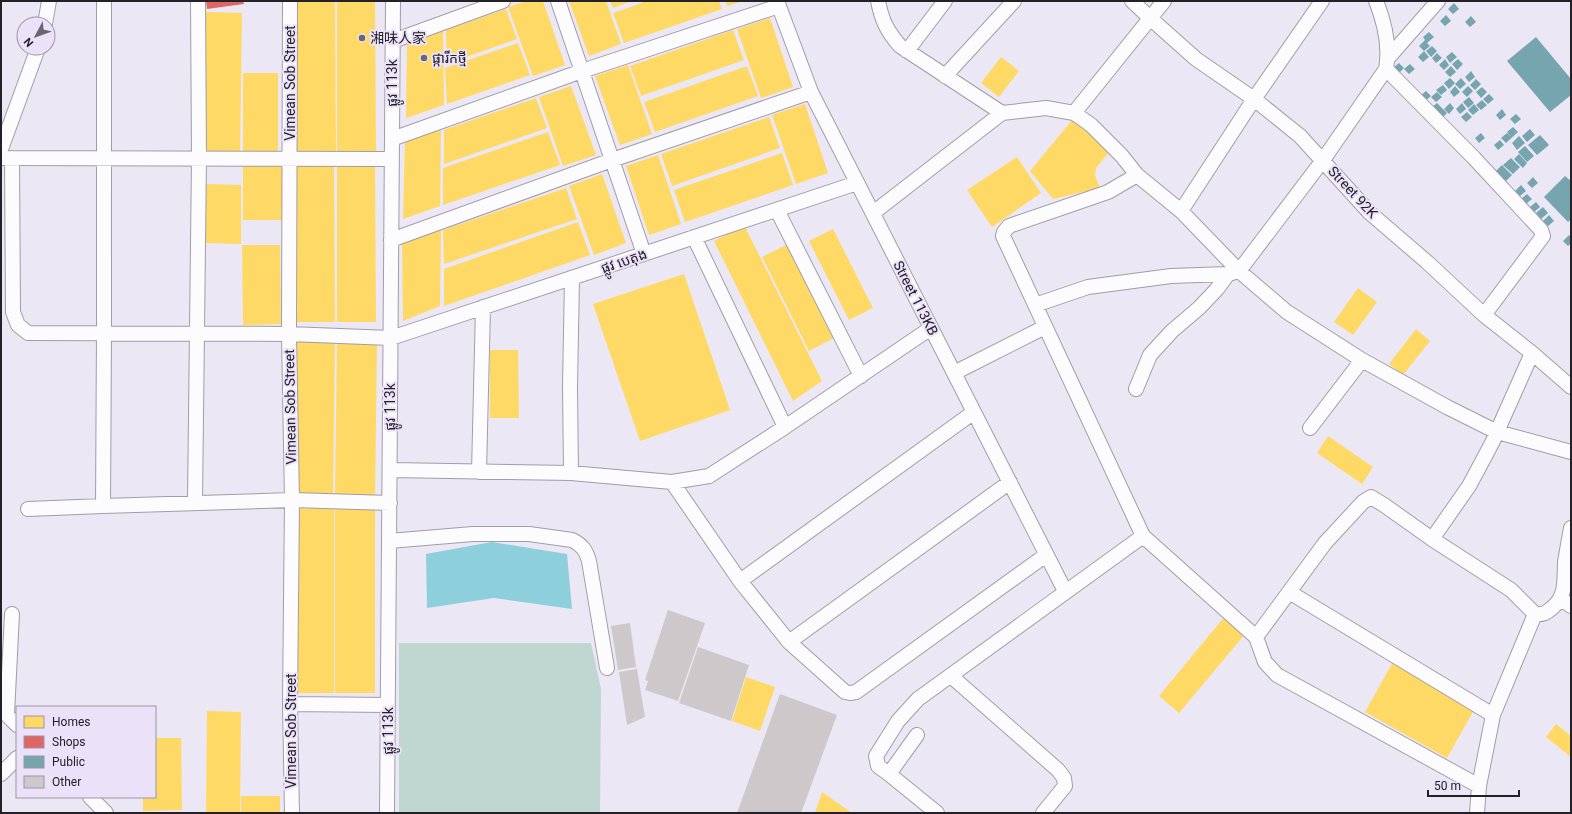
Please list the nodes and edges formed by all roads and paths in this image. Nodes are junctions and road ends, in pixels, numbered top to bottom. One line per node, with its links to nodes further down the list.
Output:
1 (49, 1): 17 (street)
2 (104, 1): 32 (street)
3 (198, 1): 33 (street)
4 (290, 1): 35 (street, Vimean Sob Street)
5 (393, 1): 19 (street, ផ្លូវ 113k)
6 (503, 1): 19 (street)
7 (558, 1): 23 (street)
8 (878, 1): 20 (street)
9 (946, 1): 20 (street)
10 (1014, 1): 24 (street)
11 (1132, 1): 18 (street, Street 92K)
12 (1164, 1): 18 (street)
13 (1322, 1): 26 (street)
14 (1376, 1): 22 (street)
15 (1438, 1): 22 (street)
16 (778, 3): 23 (street); 25 (street, Street 113KB)
17 (46, 16)
18 (1150, 18): 26 (street, Street 92K); 28 (street)
19 (393, 41): 29 (street, ផ្លូវ 113k)
20 (907, 51): 24 (street)
21 (35, 56): 30 (street)
22 (1387, 63): 37 (street); 50 (street)
23 (582, 71): 29 (street); 36 (street)
24 (945, 76): 27 (street)
25 (811, 92): 36 (street); 39 (street, Street 113KB)
26 (1254, 99): 37 (street, Street 92K); 41 (street)
27 (1002, 113): 28 (street); 42 (street)
28 (1074, 113): 38 (street)
29 (392, 139): 34 (street, ផ្លូវ 113k)
30 (1, 149)
31 (7, 158): 32 (street); 53 (street)
32 (104, 158): 33 (street); 53 (street)
33 (199, 158): 35 (street); 55 (street)
34 (391, 158): 35 (street); 44 (street, ផ្លូវ 113k)
35 (290, 159): 54 (street, Vimean Sob Street)
36 (612, 160): 44 (street); 45 (street)
37 (1323, 160): 46 (street); 50 (street, Street 92K)
38 (1137, 175): 41 (street); 48 (street)
39 (858, 183): 40 (street, ផ្លូវ បេតុង); 42 (street, Street 113KB)
40 (777, 210): 43 (street, ផ្លូវ បេតុង); 60 (street)
41 (1181, 212): 46 (street)
42 (873, 214): 52 (street, Street 113KB)
43 (694, 237): 45 (street, ផ្លូវ បេតុង); 64 (street)
44 (391, 240): 56 (street, ផ្លូវ 113k)
45 (644, 254): 47 (street, ផ្លូវ បេតុង)
46 (1233, 272): 48 (street); 58 (street); 62 (street)
47 (572, 278): 49 (street, ផ្លូវ បេតុង); 70 (street)
48 (1035, 305): 51 (street)
49 (483, 308): 56 (street, ផ្លូវ បេតុង); 69 (street)
50 (1484, 315): 57 (street, Street 92K)
51 (1045, 327): 59 (street); 79 (street)
52 (931, 328): 59 (street, Street 113KB); 60 (street)
53 (104, 333): 55 (street); 76 (street)
54 (289, 334): 55 (street); 56 (street); 73 (street, Vimean Sob Street)
55 (196, 335): 74 (street)
56 (391, 338): 68 (street, ផ្លូវ 113k)
57 (1532, 353): 61 (street, Street 92K); 66 (street)
58 (1362, 360): 65 (street); 66 (street)
59 (954, 373): 63 (street, Street 113KB)
60 (861, 376): 64 (street)
61 (1571, 387)
62 (1136, 389)
63 (974, 412): 72 (street, Street 113KB); 83 (street)
64 (785, 428): 71 (street)
65 (1310, 428)
66 (1497, 432): 67 (street); 80 (street)
67 (1571, 452)
68 (390, 470): 69 (street); 75 (street, ផ្លូវ 113k)
69 (479, 472): 70 (street)
70 (571, 473): 71 (street)
71 (672, 482): 83 (street)
72 (1010, 482): 82 (street, Street 113KB); 90 (street)
73 (292, 500): 74 (street); 75 (street); 93 (street, Vimean Sob Street)
74 (195, 502): 76 (street)
75 (390, 503): 81 (street, ផ្លូវ 113k)
76 (103, 506): 77 (street)
77 (28, 509)
78 (1571, 528): 86 (street)
79 (1143, 536): 84 (street); 89 (street)
80 (1432, 539): 85 (street); 88 (street)
81 (389, 541): 91 (street); 94 (street, ផ្លូវ 113k)
82 (1046, 555): 84 (street, Street 113KB); 90 (street)
83 (740, 580): 90 (street)
84 (1065, 591): 92 (street)
85 (1289, 592): 89 (street); 96 (street)
86 (1566, 602): 88 (street)
87 (12, 614): 95 (street)
88 (1536, 614): 96 (street)
89 (1256, 637): 102 (street)
90 (789, 642)
91 (607, 668)
92 (951, 676): 101 (street); 108 (street)
93 (290, 704): 94 (street); 105 (street, Vimean Sob Street)
94 (388, 705): 106 (street, ផ្លូវ 113k)
95 (4, 711): 97 (street)
96 (1493, 715): 102 (street)
97 (16, 724)
98 (917, 735): 101 (street)
99 (16, 759): 100 (street)
100 (1, 774)
101 (889, 774): 107 (street)
102 (1478, 786): 109 (street)
103 (91, 798): 104 (street)
104 (100, 811)
105 (292, 813)
106 (387, 813)
107 (937, 813)
108 (1043, 813)
109 (1477, 813)

